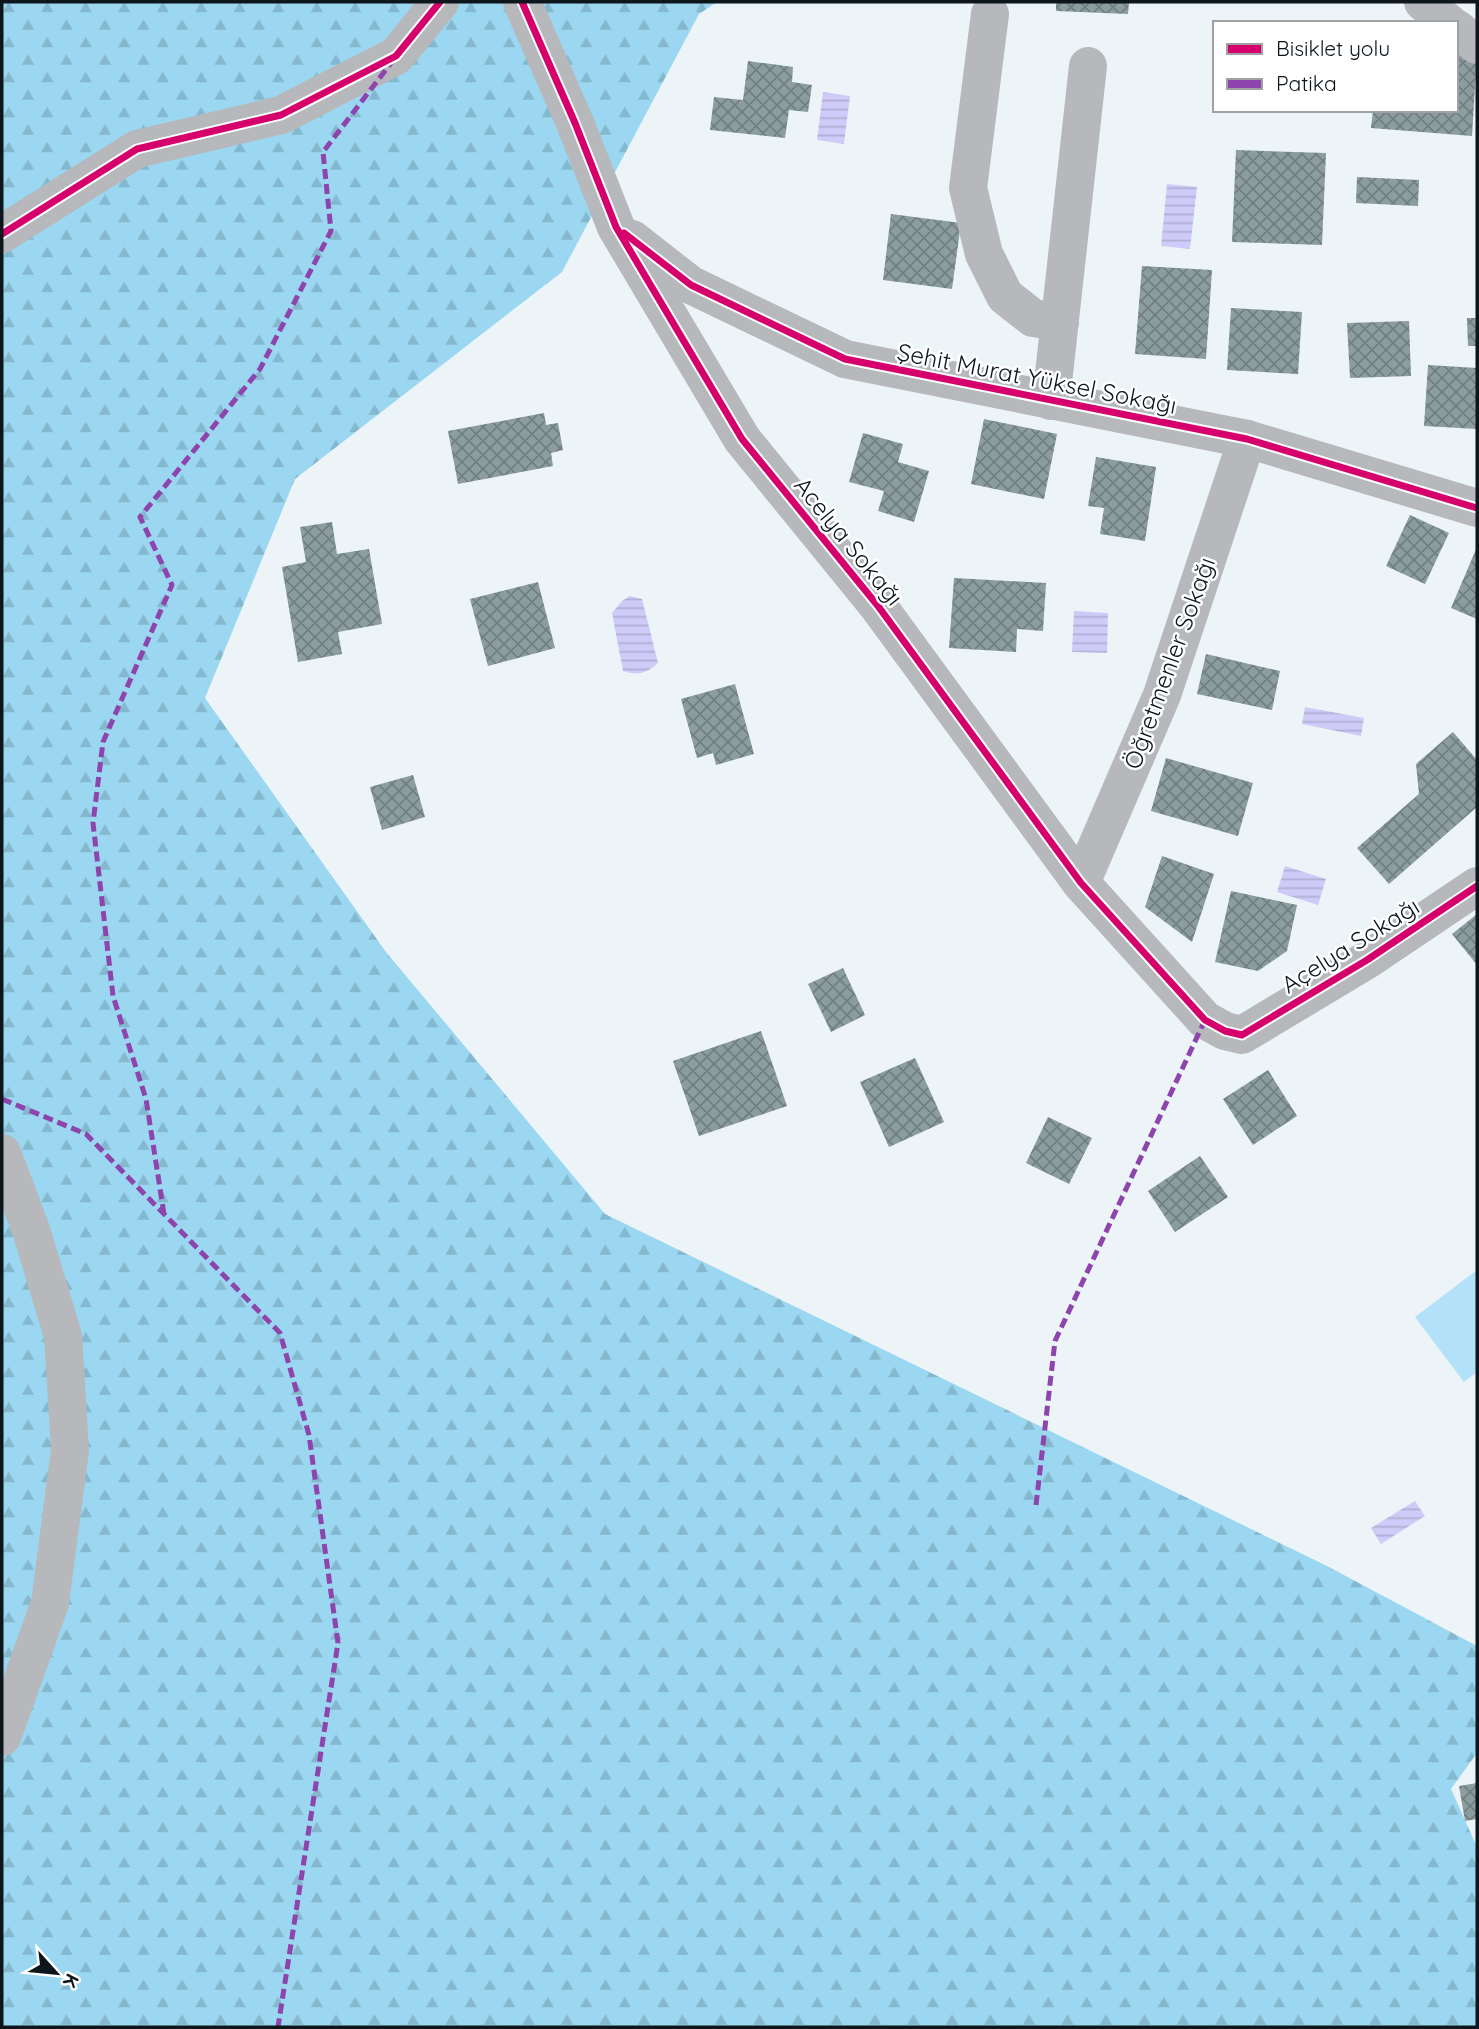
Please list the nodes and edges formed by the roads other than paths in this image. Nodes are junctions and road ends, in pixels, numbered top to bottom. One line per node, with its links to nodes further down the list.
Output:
1 (440, 2): 10 (street)
2 (522, 2): 9 (street, Acelya Sokağı)
3 (1423, 2): 5 (street)
4 (990, 14): 11 (street)
5 (1447, 21)
6 (1458, 31): 7 (street)
7 (1477, 45)
8 (1088, 66): 11 (street)
9 (616, 227): 12 (street, Şehit Murat Yüksel Sokağı); 15 (street, Acelya Sokağı)
10 (2, 234)
11 (1060, 322): 12 (street)
12 (1051, 401): 13 (street, Şehit Murat Yüksel Sokağı)
13 (1247, 439): 14 (street, Şehit Murat Yüksel Sokağı); 15 (street, Öğretmenler Sokağı)
14 (1477, 508)
15 (1081, 883): 17 (street, Acelya Sokağı)
16 (1477, 886): 17 (street, Açelya Sokağı)
17 (1242, 1035)
18 (2, 1153): 19 (street)
19 (2, 1737)

